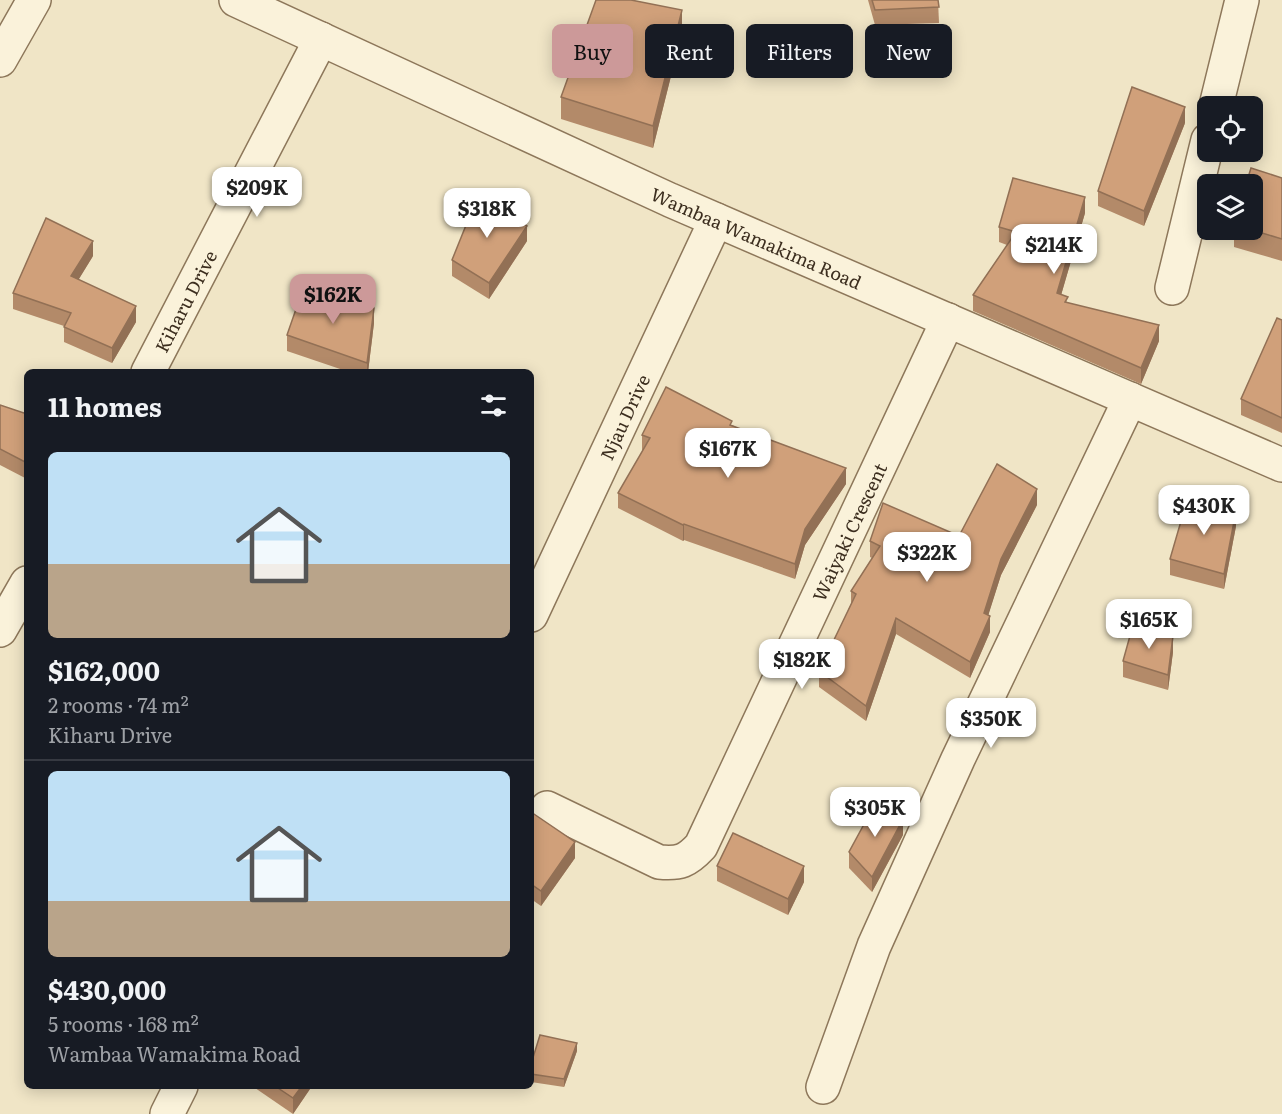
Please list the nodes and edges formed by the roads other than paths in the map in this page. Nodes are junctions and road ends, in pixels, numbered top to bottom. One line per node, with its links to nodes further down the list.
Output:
1 (34, 0): 5 (street)
2 (236, 0): 4 (street, Wambaa Wamakima Road)
3 (1242, 0): 6 (street)
4 (321, 39): 8 (street, Wambaa Wamakima Road); 11 (street, Kiharu Drive)
5 (0, 60)
6 (1218, 96)
7 (1203, 162): 9 (street)
8 (716, 220): 10 (street, Wambaa Wamakima Road); 15 (street, Njau Drive)
9 (1172, 288)
10 (948, 320): 12 (street, Wambaa Wamakima Road); 17 (street, Waiyaki Crescent)
11 (150, 369)
12 (1130, 399): 13 (street, Wambaa Wamakima Road); 18 (street)
13 (1282, 465)
14 (24, 588): 16 (street)
15 (534, 609)
16 (0, 630)
17 (547, 808)
18 (823, 1087)
19 (180, 1089): 20 (street)
20 (167, 1114)

